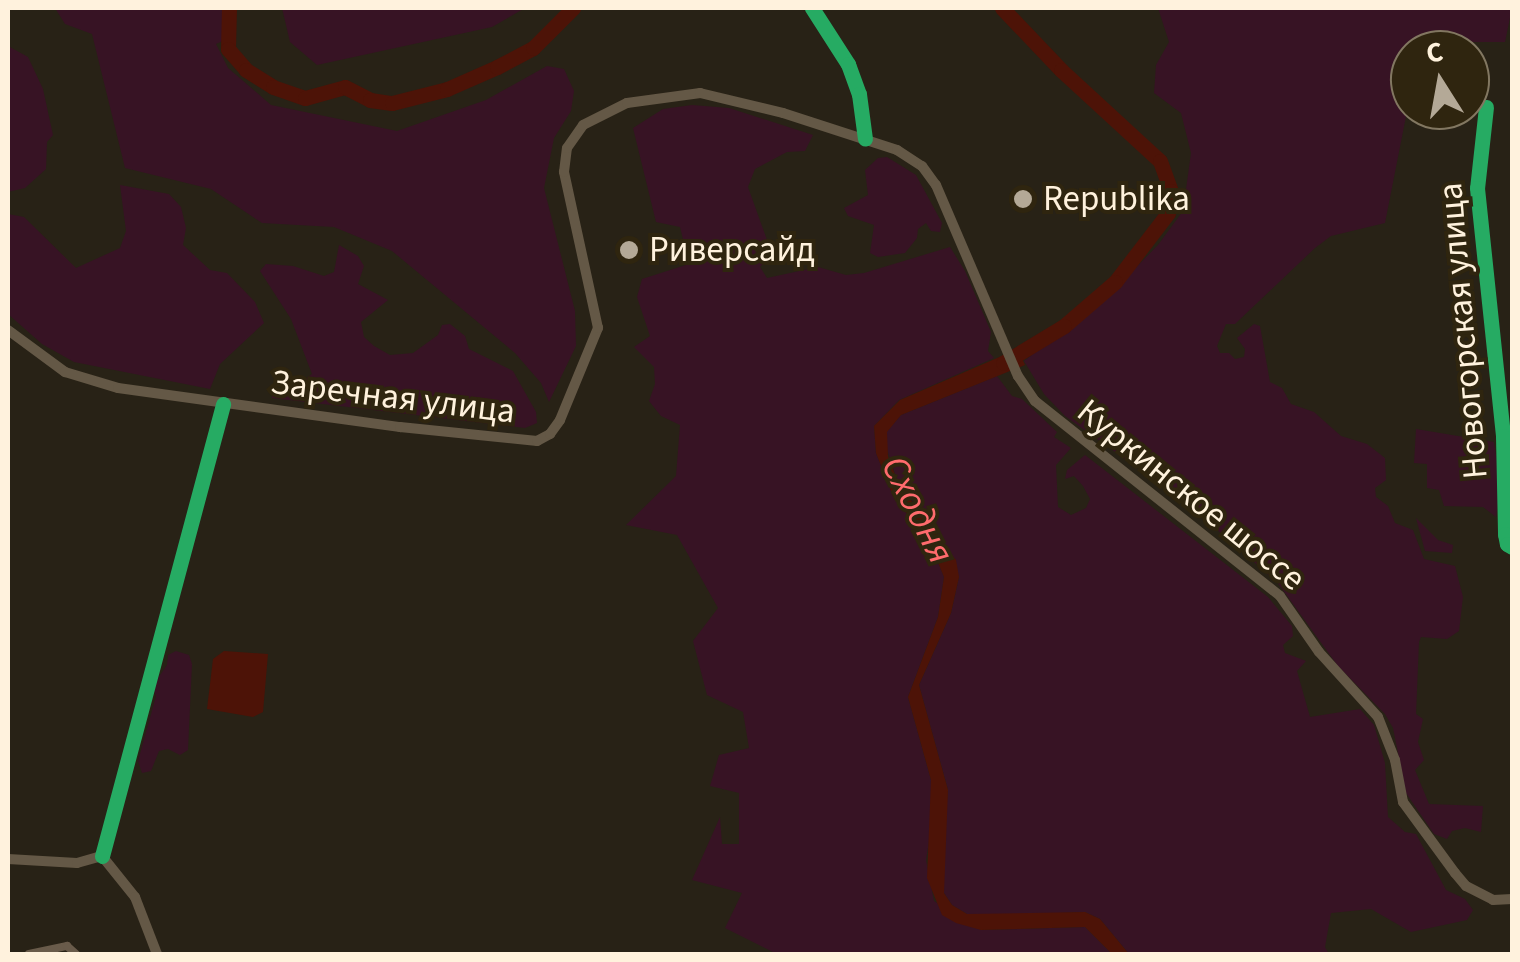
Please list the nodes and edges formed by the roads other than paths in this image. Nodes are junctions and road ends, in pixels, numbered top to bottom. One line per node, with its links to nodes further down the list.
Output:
1 (812, 8): 3 (main road)
2 (1484, 130): 7 (street, Новогорская улица)
3 (865, 139): 5 (main road, Заречная улица); 6 (main road, Заречная улица)
4 (8, 330): 6 (main road, Заречная улица)
5 (1009, 355): 10 (main road, Куркинское шоссе)
6 (222, 404): 8 (main road)
7 (1512, 547)
8 (102, 856): 9 (main road); 13 (main road)
9 (8, 859)
10 (1512, 900)
11 (29, 954): 12 (street)
12 (76, 954)
13 (157, 954)

